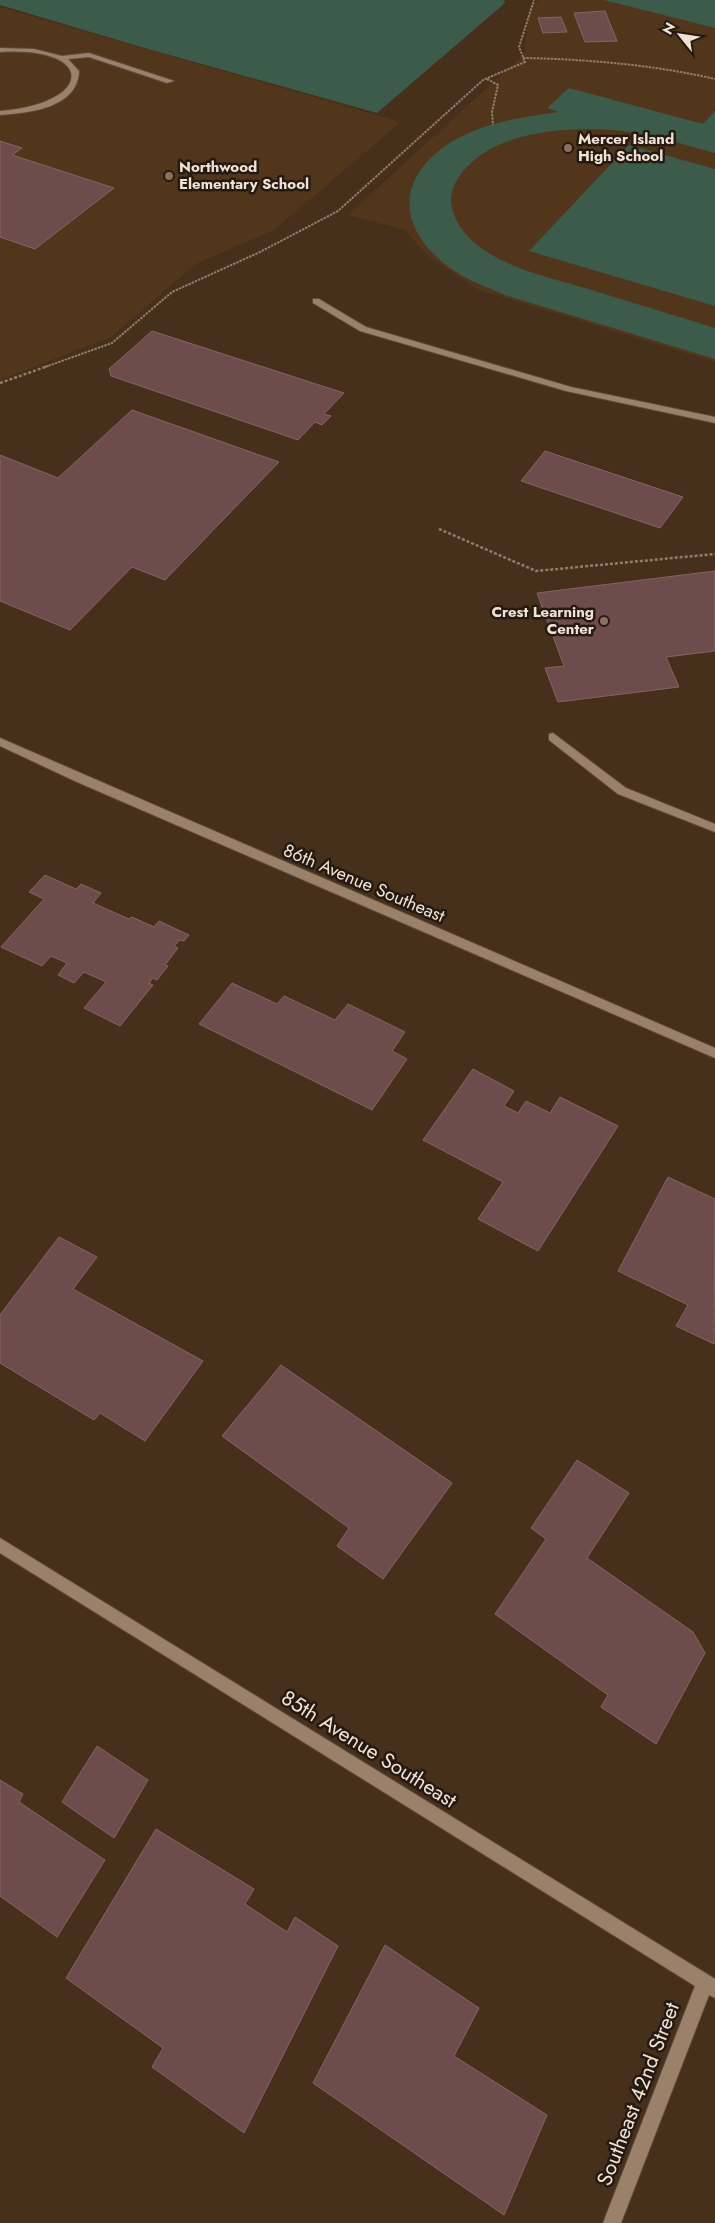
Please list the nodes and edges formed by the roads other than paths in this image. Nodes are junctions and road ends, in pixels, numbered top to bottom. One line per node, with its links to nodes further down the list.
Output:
1 (0, 50): 2 (street)
2 (60, 58): 3 (street); 4 (street)
3 (170, 81)
4 (0, 113)
5 (316, 301): 6 (street)
6 (715, 420)
7 (553, 737): 9 (street)
8 (0, 742): 10 (street, 86th Avenue Southeast)
9 (715, 828)
10 (715, 1053)
11 (0, 1545): 12 (street, 85th Avenue Southeast)
12 (710, 1985): 13 (street, Southeast 42nd Street)
13 (612, 2223)

